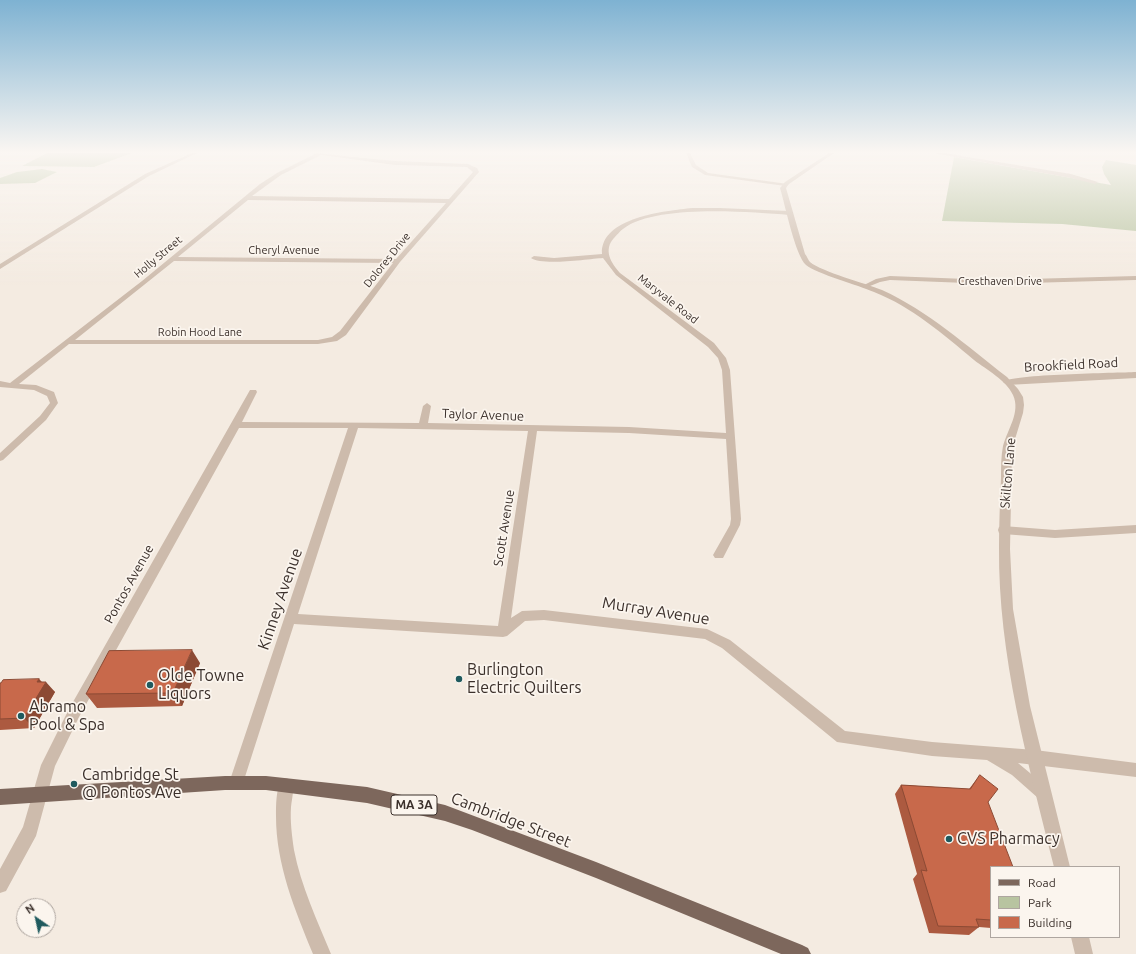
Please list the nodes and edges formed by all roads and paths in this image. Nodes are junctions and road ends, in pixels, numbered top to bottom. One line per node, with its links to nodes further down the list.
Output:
1 (111, 198): 11 (street)
2 (247, 198): 5 (street); 9 (street, Holly Street)
3 (453, 198): 5 (street, Dolores Drive)
4 (785, 198): 6 (street, Skilton Lane)
5 (450, 201): 10 (street, Dolores Drive)
6 (789, 213): 7 (street); 13 (street, Skilton Lane)
7 (606, 256): 8 (street); 26 (street, Maryvale Road)
8 (534, 258)
9 (171, 259): 10 (street, Cheryl Avenue); 15 (street, Holly Street)
10 (398, 261): 14 (street, Dolores Drive)
11 (0, 267)
12 (1136, 278): 13 (street, Cresthaven Drive)
13 (865, 286): 17 (street, Skilton Lane)
14 (334, 339): 15 (street, Robin Hood Lane)
15 (67, 342): 19 (street, Holly Street)
16 (1136, 375): 17 (street, Brookfield Road)
17 (1007, 382): 28 (street, Skilton Lane)
18 (0, 384): 19 (street)
19 (12, 385): 27 (street)
20 (252, 392): 22 (street, Pontos Avenue)
21 (427, 406): 24 (street)
22 (236, 425): 23 (street, Taylor Avenue); 39 (street, Pontos Avenue)
23 (354, 425): 24 (street, Taylor Avenue); 31 (street, Kinney Avenue)
24 (423, 426): 25 (street, Taylor Avenue)
25 (533, 429): 26 (street, Taylor Avenue); 32 (street, Scott Avenue)
26 (729, 436): 30 (street, Maryvale Road)
27 (0, 458)
28 (1003, 530): 29 (street); 34 (street, Skilton Lane)
29 (1136, 530)
30 (719, 555)
31 (290, 619): 32 (street); 36 (street, Kinney Avenue)
32 (503, 632): 33 (street, Murray Avenue)
33 (988, 754): 34 (street, Murray Avenue); 38 (street, Murray Avenue)
34 (1035, 757): 35 (street, Murray Avenue); 38 (street, Skilton Lane)
35 (1136, 770)
36 (236, 783): 37 (main road, Cambridge Street / MA 3A); 39 (main road, Cambridge Street / MA 3A)
37 (286, 785): 44 (street); 45 (main road, Cambridge Street / MA 3A)
38 (1044, 793): 41 (street, Skilton Lane)
39 (40, 794): 40 (main road, Cambridge Street / MA 3A); 42 (street, Pontos Avenue)
40 (0, 797)
41 (1062, 866)
42 (0, 885)
43 (1080, 938): 46 (street)
44 (322, 954)
45 (802, 954)
46 (1084, 954)

